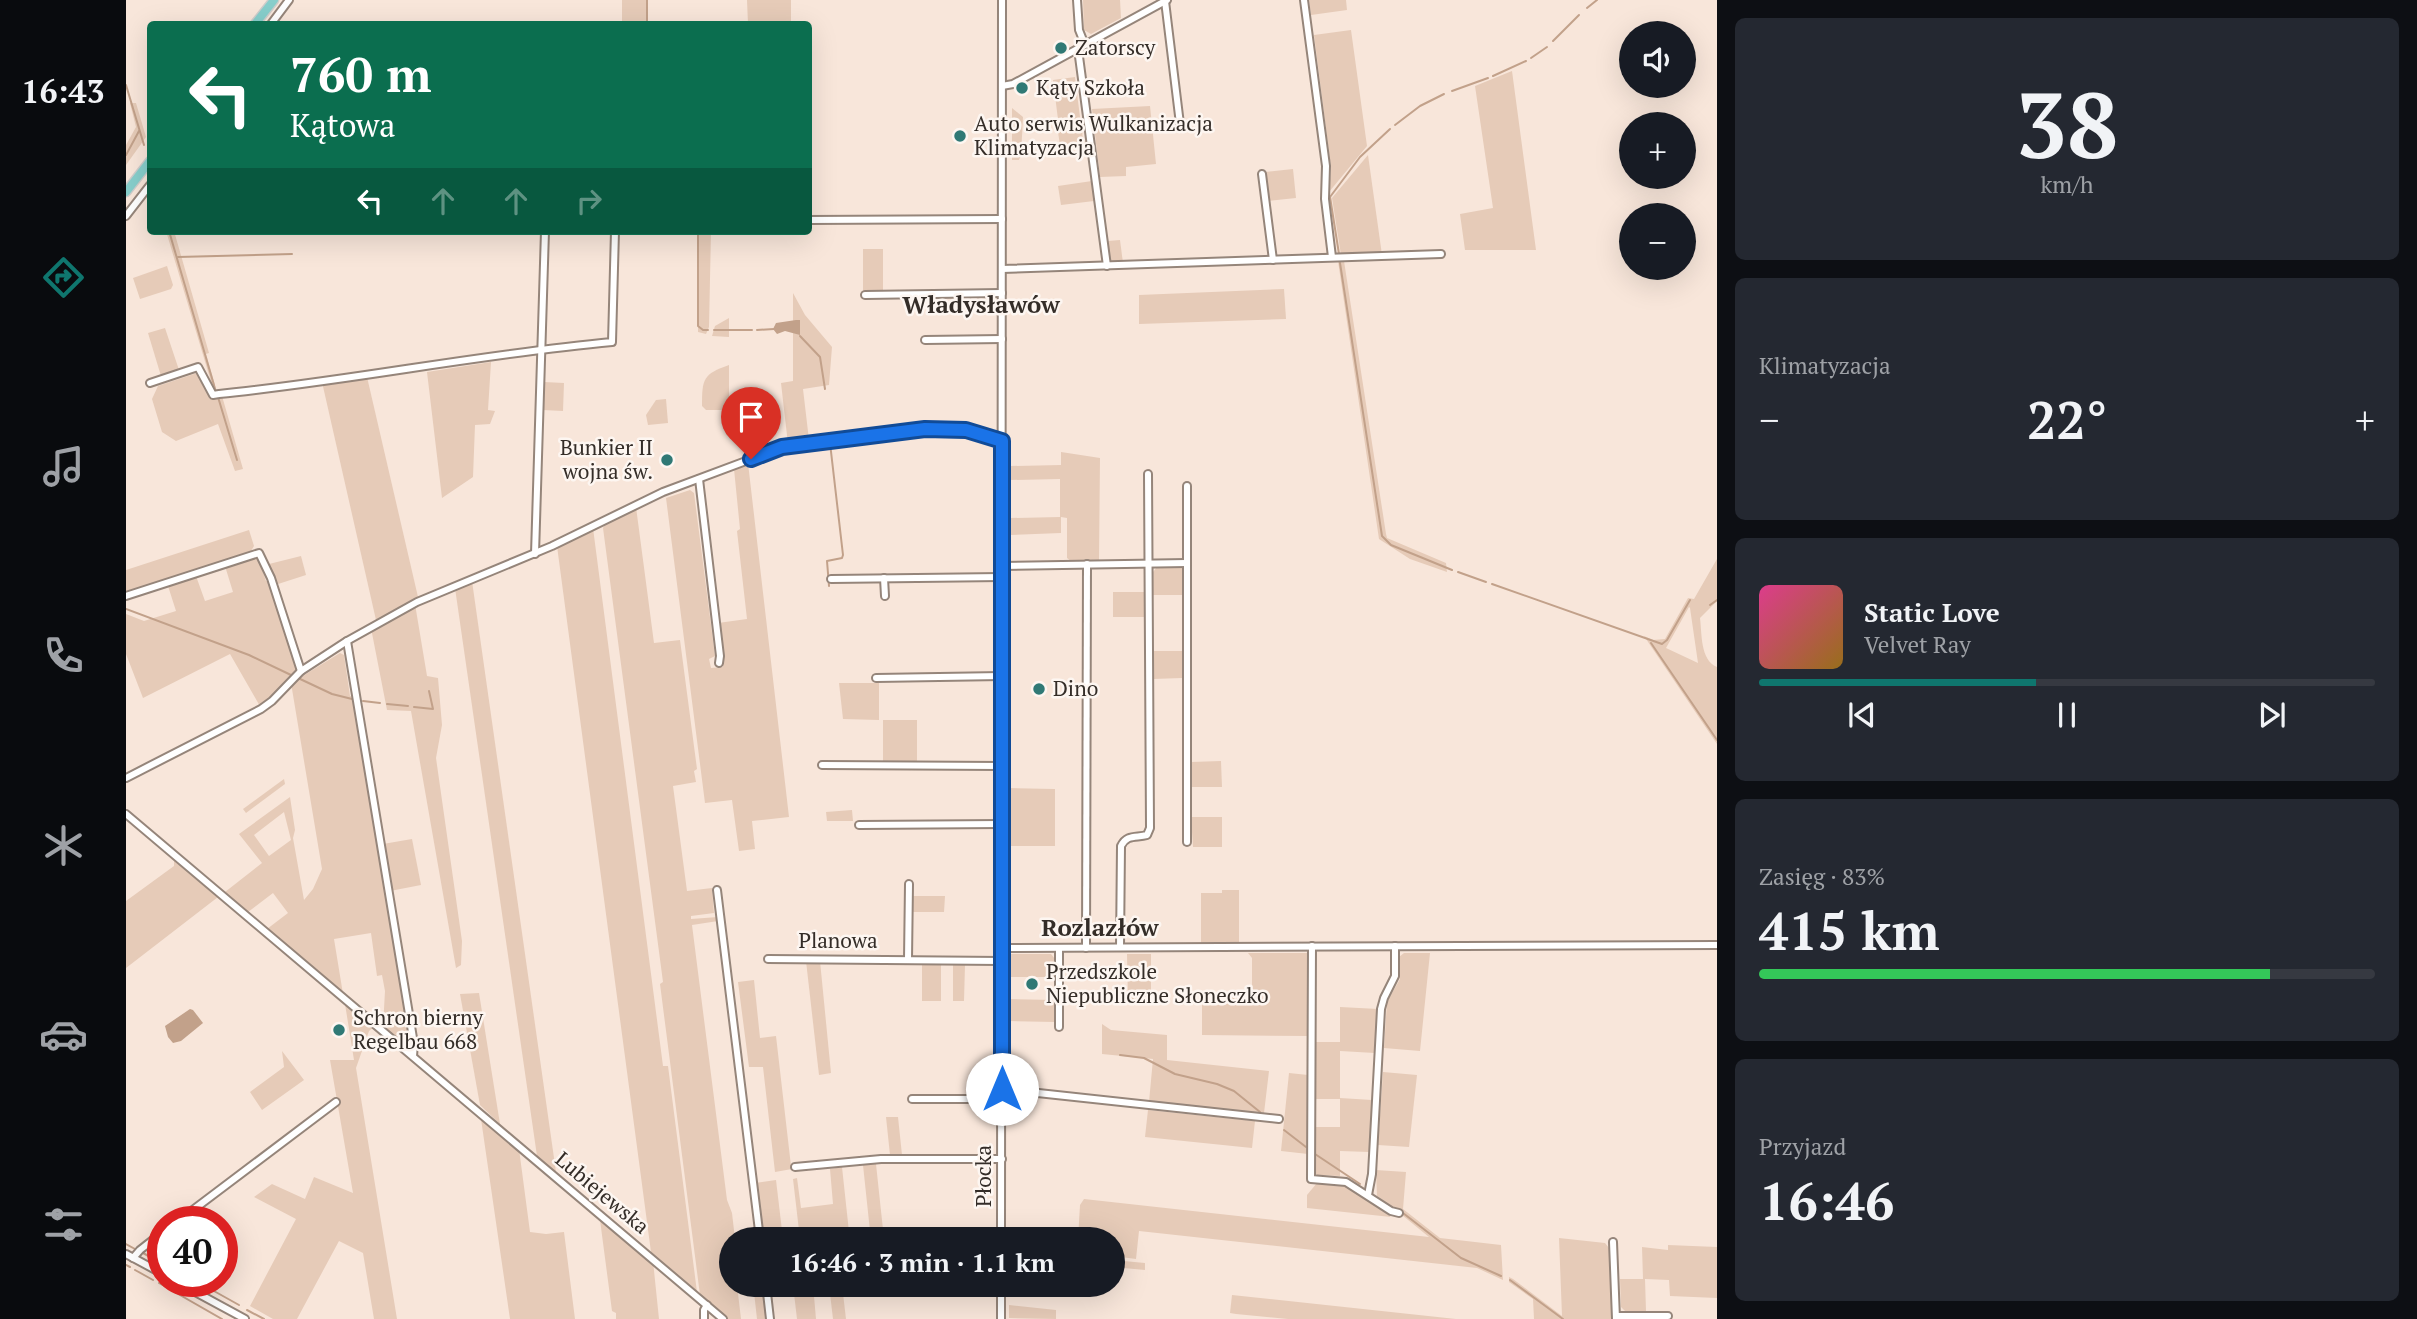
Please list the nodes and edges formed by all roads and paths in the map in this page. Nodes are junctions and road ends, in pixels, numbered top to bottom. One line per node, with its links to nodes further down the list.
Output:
1 (274, 0): 7 (main road)
2 (289, 0): 8 (street)
3 (1002, 0): 11 (street, Płocka)
4 (1077, 0): 9 (street)
5 (1166, 0): 9 (street); 12 (street)
6 (1304, 0): 23 (street)
7 (257, 21)
8 (273, 21)
9 (1086, 45): 10 (street)
10 (1078, 49): 11 (street); 25 (street)
11 (1002, 86): 18 (street, Płocka)
12 (1180, 124)
13 (147, 165): 16 (main road)
14 (1262, 174): 24 (street)
15 (147, 189): 17 (street)
16 (126, 192)
17 (126, 216)
18 (1002, 219): 19 (street); 26 (street, Płocka)
19 (812, 220)
20 (545, 235): 31 (street)
21 (615, 235): 31 (street)
22 (1441, 254): 23 (street)
23 (1332, 257): 24 (street)
24 (1273, 260): 25 (street)
25 (1107, 266): 26 (street)
26 (1002, 269): 27 (street, Płocka)
27 (1002, 293): 28 (street); 29 (street, Płocka)
28 (865, 295)
29 (1002, 339): 30 (street); 33 (street, Płocka)
30 (925, 340)
31 (541, 349): 32 (street); 37 (street)
32 (149, 383)
33 (1002, 441): 35 (street); 41 (street, Płocka)
34 (1148, 474): 40 (street)
35 (699, 479): 37 (street); 48 (street)
36 (1187, 486): 38 (street)
37 (535, 554): 47 (street)
38 (1187, 563): 40 (street); 58 (street)
39 (1087, 564): 40 (street); 41 (street); 67 (street)
40 (1150, 564): 64 (street)
41 (1002, 566): 42 (street, Płocka)
42 (1002, 577): 43 (street); 50 (street, Płocka)
43 (884, 578): 44 (street); 46 (street)
44 (831, 579)
45 (126, 596): 49 (street)
46 (885, 596)
47 (347, 641): 49 (street); 72 (street)
48 (719, 663)
49 (301, 671): 54 (street)
50 (1002, 676): 51 (street); 53 (street, Płocka)
51 (876, 678)
52 (822, 765): 53 (street)
53 (1002, 766): 56 (street, Płocka)
54 (126, 778)
55 (126, 814): 72 (street, Lubiejewska)
56 (1001, 824): 57 (street); 65 (street, Płocka)
57 (859, 825)
58 (1187, 842)
59 (909, 884): 69 (street, Planowa)
60 (717, 890): 83 (street)
61 (1717, 945): 63 (street)
62 (1312, 946): 63 (street); 64 (street); 80 (street)
63 (1395, 946): 80 (street)
64 (1120, 947): 67 (street)
65 (1001, 948): 66 (street); 70 (street, Płocka)
66 (1059, 948): 67 (street); 71 (street)
67 (1086, 948)
68 (768, 959): 69 (street, Planowa)
69 (908, 959): 70 (street, Planowa)
70 (1001, 961): 73 (street, Płocka)
71 (1059, 1027)
72 (413, 1056): 93 (street, Lubiejewska)
73 (1002, 1089): 75 (street, Płocka); 77 (street)
74 (912, 1099): 75 (street)
75 (1002, 1099): 78 (street, Płocka)
76 (336, 1102): 81 (street)
77 (1279, 1119)
78 (1002, 1159): 79 (street); 84 (street, Płocka)
79 (794, 1167)
80 (1368, 1195): 82 (street)
81 (198, 1206)
82 (1399, 1213)
83 (759, 1227)
84 (1001, 1227)
85 (1614, 1242): 95 (street)
86 (147, 1245): 88 (street)
87 (126, 1254): 88 (street)
88 (134, 1258): 89 (street)
89 (147, 1265)
90 (204, 1297): 96 (street)
91 (767, 1297): 99 (street)
92 (1001, 1297): 100 (street)
93 (707, 1305): 97 (street); 98 (street, Lubiejewska)
94 (1668, 1316): 95 (street)
95 (1616, 1317)
96 (245, 1319)
97 (704, 1319)
98 (723, 1319)
99 (770, 1319)
100 (1001, 1319)

